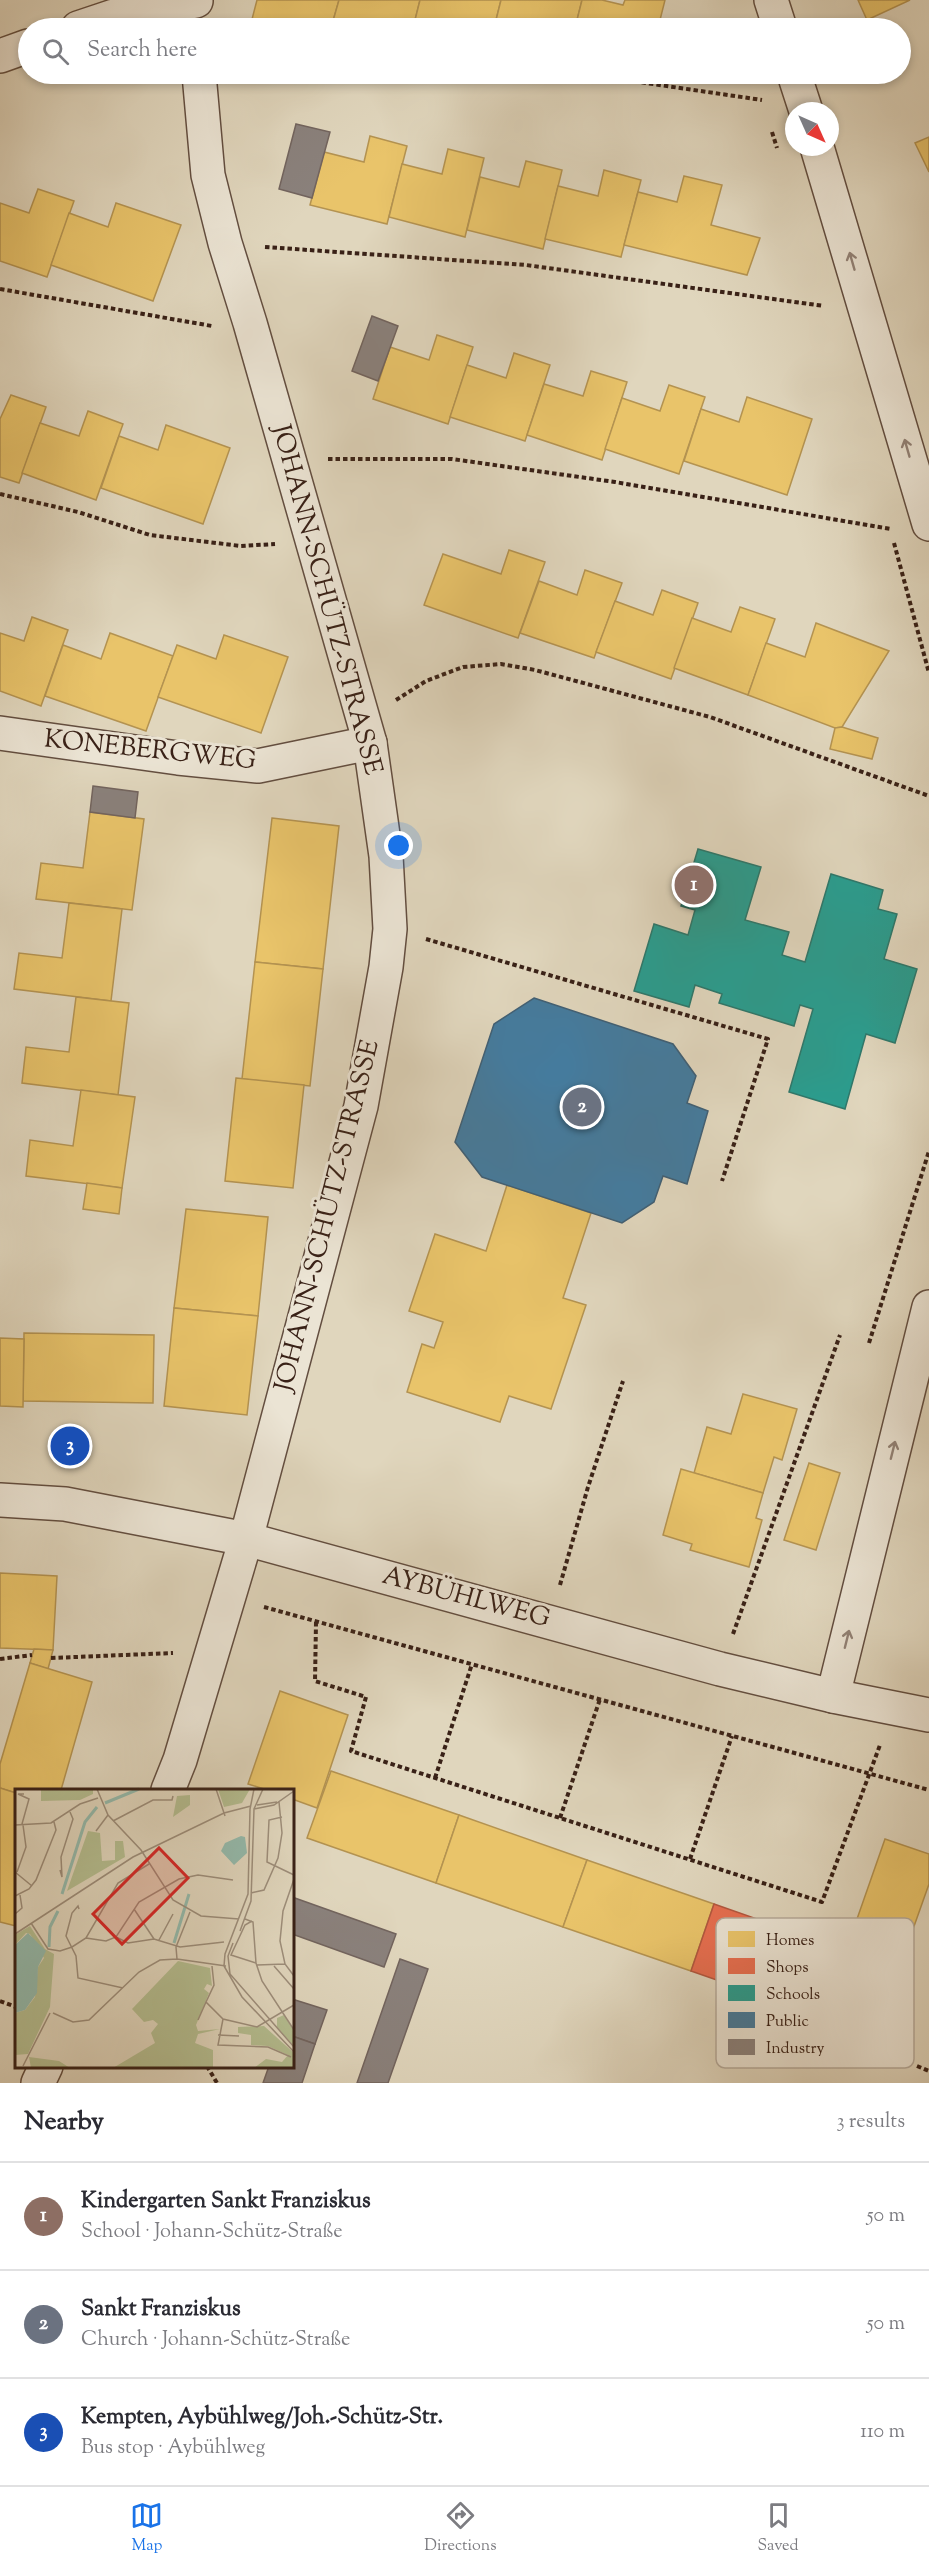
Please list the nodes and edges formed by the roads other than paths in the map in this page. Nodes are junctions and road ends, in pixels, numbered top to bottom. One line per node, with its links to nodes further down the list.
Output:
1 (771, 0): 4 (street)
2 (197, 10): 3 (street)
3 (108, 18)
4 (777, 18)
5 (18, 50): 6 (street)
6 (0, 56)
7 (200, 84): 11 (street, JOHANN-SCHÜTZ-STRASSE)
8 (820, 156): 9 (street, one-way to 8)
9 (915, 526)
10 (0, 733): 11 (street, KONEBERGWEG)
11 (370, 743): 14 (street, JOHANN-SCHÜTZ-STRASSE)
12 (929, 1307): 15 (street, one-way to 12)
13 (0, 1500): 14 (street, AYBÜHLWEG)
14 (246, 1539): 15 (street, AYBÜHLWEG); 17 (street, JOHANN-SCHÜTZ-STRASSE)
15 (833, 1696): 16 (street, AYBÜHLWEG)
16 (929, 1715)
17 (169, 1789)
18 (46, 2068): 19 (street)
19 (38, 2083)

